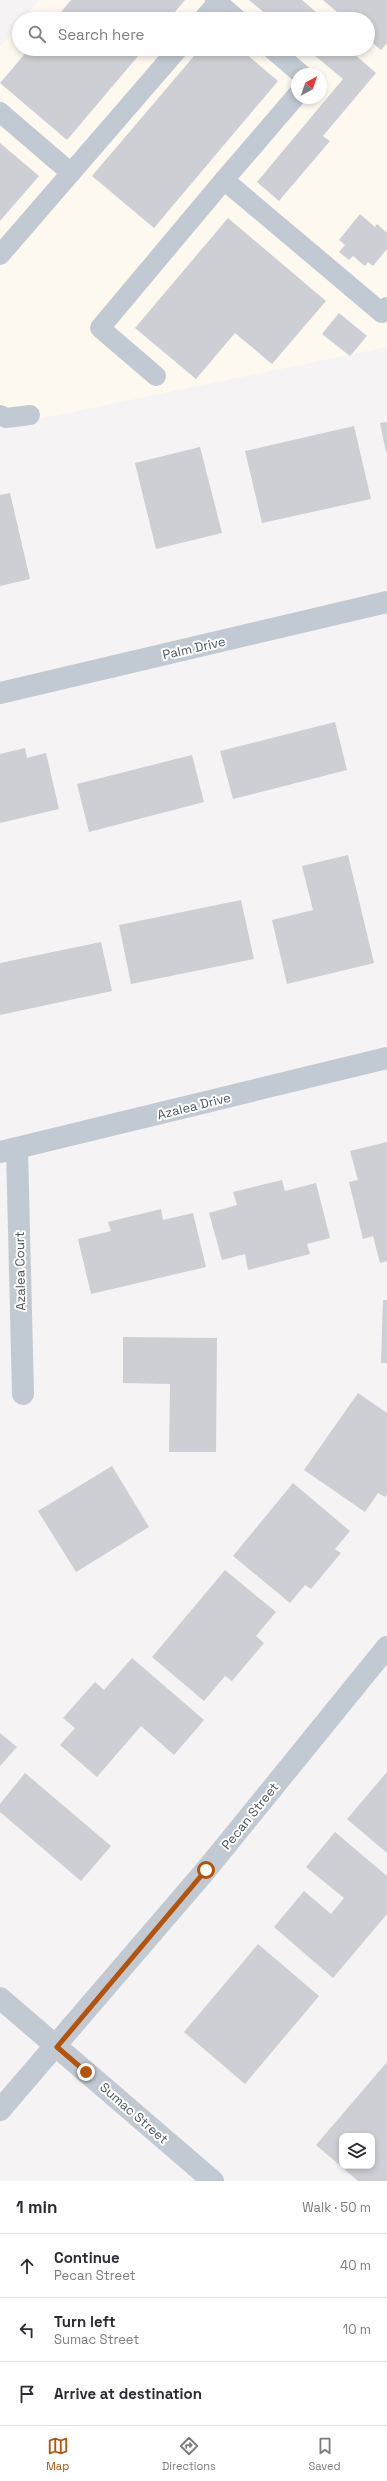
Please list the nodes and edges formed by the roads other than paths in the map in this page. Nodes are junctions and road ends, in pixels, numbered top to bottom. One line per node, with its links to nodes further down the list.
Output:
1 (217, 1): 2 (lane); 3 (lane)
2 (208, 12)
3 (229, 12)
4 (172, 56): 9 (lane)
5 (280, 56): 6 (lane)
6 (294, 68)
7 (291, 102): 10 (lane)
8 (0, 112): 9 (lane)
9 (71, 173): 11 (lane)
10 (224, 180): 12 (lane); 13 (lane)
11 (0, 255)
12 (387, 307)
13 (156, 376)
14 (0, 415): 15 (lane)
15 (30, 415)
16 (386, 606): 17 (street, Palm Drive)
17 (0, 693)
18 (387, 1058): 19 (street, Azalea Drive)
19 (9, 1150): 20 (street, Azalea Court)
20 (22, 1394)
21 (387, 1647): 23 (street, Pecan Street)
22 (0, 1998): 23 (street, Sumac Street)
23 (57, 2047): 24 (street, Pecan Street); 25 (street, Sumac Street)
24 (0, 2110)
25 (213, 2181)

